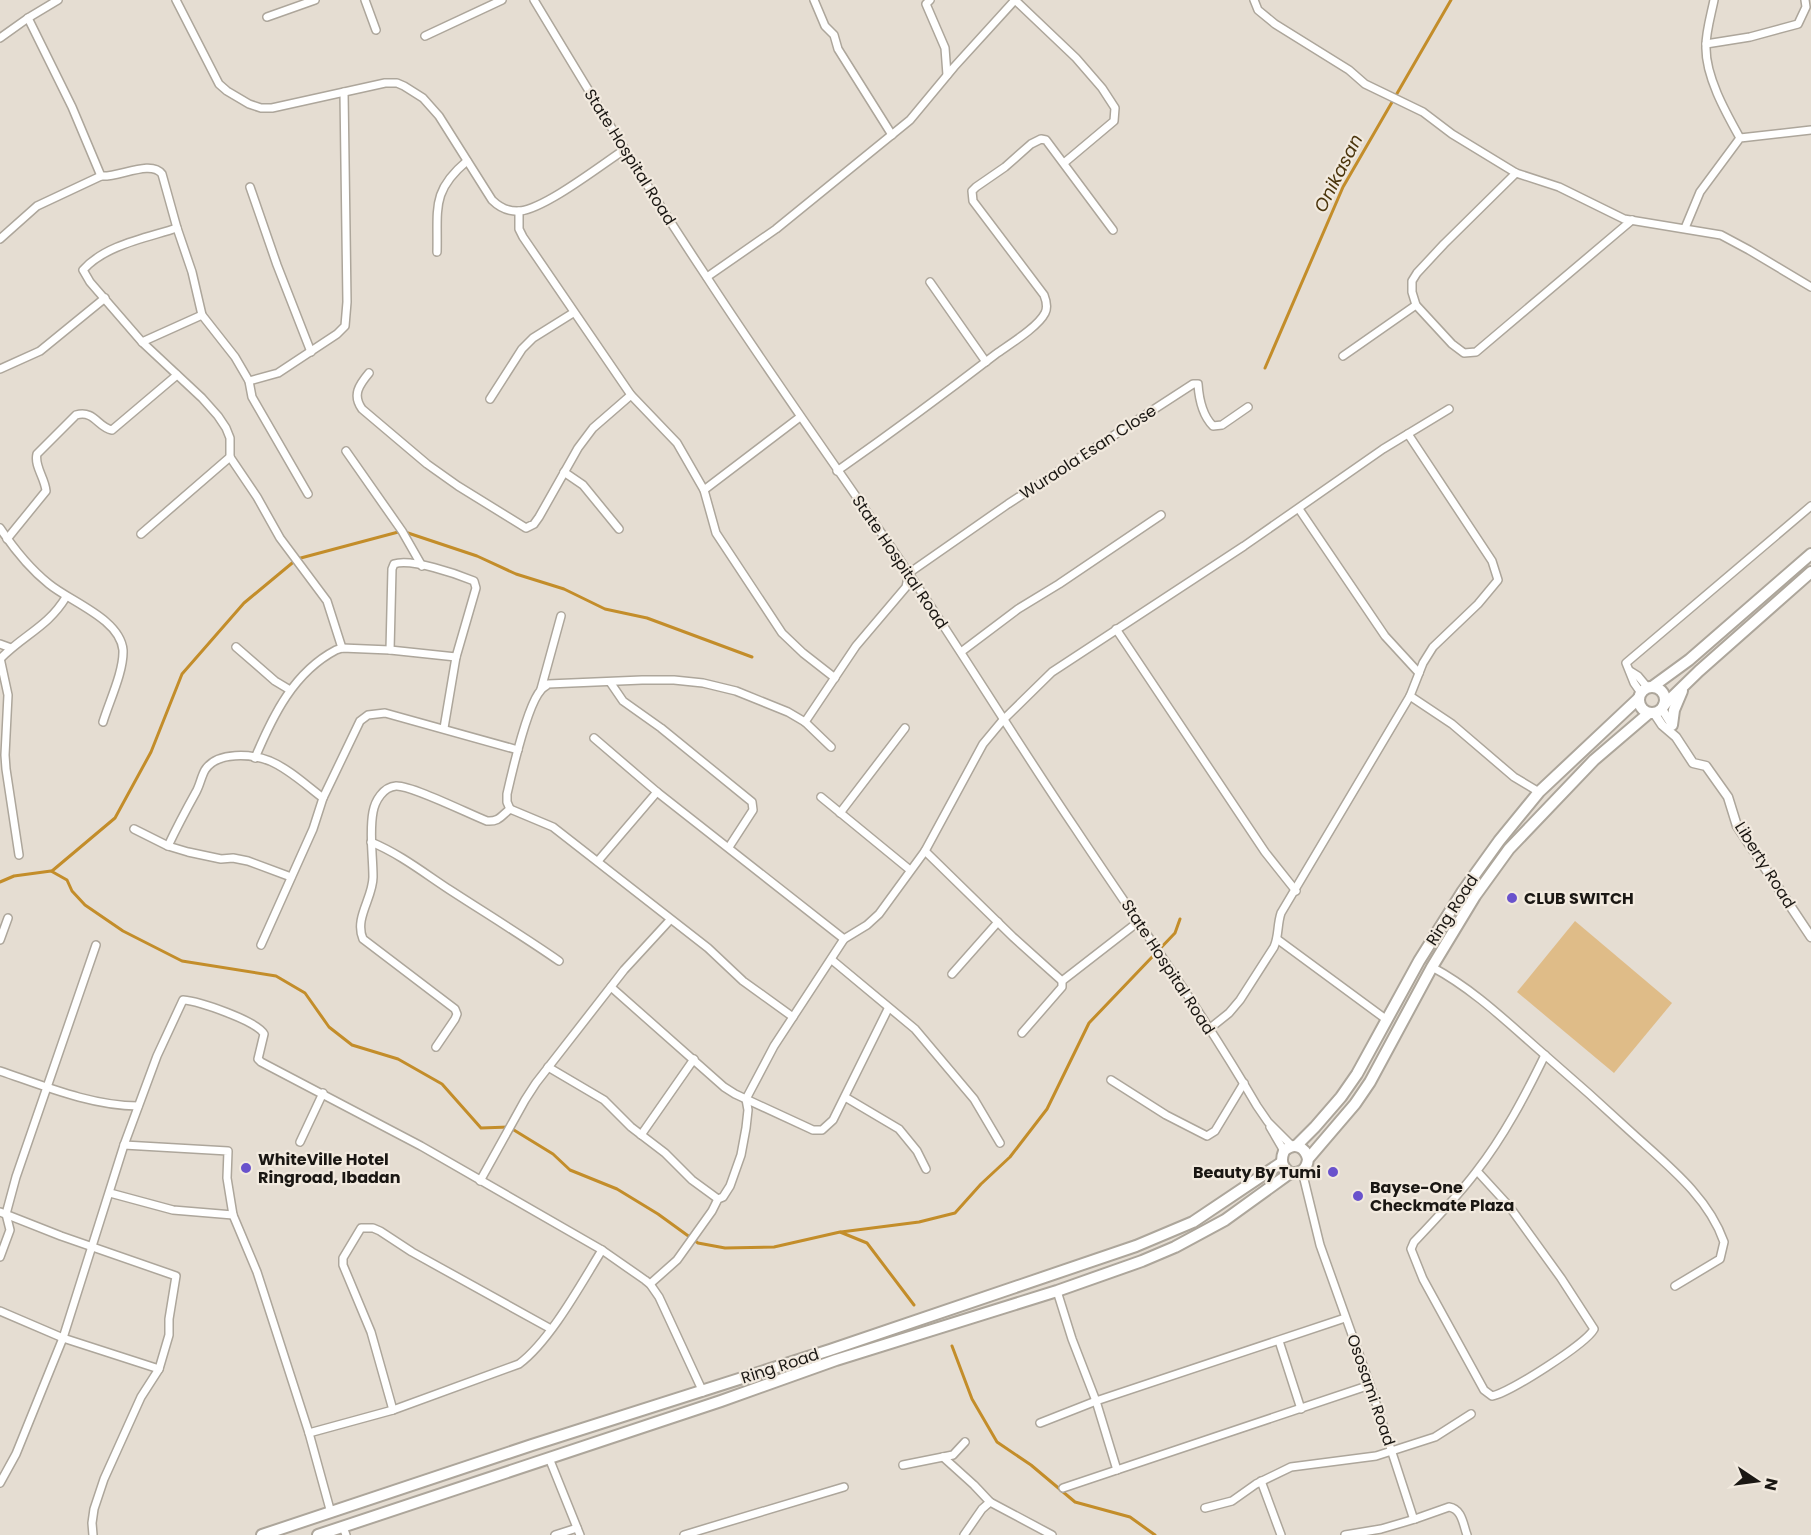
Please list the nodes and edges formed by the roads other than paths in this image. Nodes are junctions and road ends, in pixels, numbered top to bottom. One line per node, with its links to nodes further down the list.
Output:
1 (58, 0): 14 (street)
2 (176, 0): 20 (street)
3 (315, 0): 13 (street)
4 (365, 0): 15 (street)
5 (502, 0): 16 (street)
6 (534, 0): 24 (street, State Hospital Road)
7 (814, 0): 22 (street)
8 (930, 0): 19 (street)
9 (1015, 0): 19 (street); 26 (street)
10 (1254, 0): 27 (street)
11 (1714, 0): 18 (street)
12 (1805, 0): 18 (street)
13 (267, 16)
14 (28, 18): 17 (street); 28 (street)
15 (376, 30)
16 (425, 36)
17 (0, 38)
18 (1706, 44): 23 (street)
19 (947, 75): 22 (street)
20 (344, 92): 25 (street); 45 (street)
21 (1811, 130): 23 (street)
22 (892, 135): 37 (street)
23 (1740, 138): 33 (street)
24 (624, 150): 30 (street); 37 (street, State Hospital Road)
25 (467, 161): 30 (street); 36 (street)
26 (1064, 163): 34 (street); 47 (street)
27 (1516, 173): 31 (street); 41 (street)
28 (101, 176): 32 (street); 35 (street)
29 (250, 187): 45 (street)
30 (519, 211): 42 (street)
31 (1632, 220): 33 (street); 41 (street)
32 (177, 228): 40 (street); 43 (street)
33 (1684, 228): 39 (street)
34 (1113, 230)
35 (0, 239)
36 (437, 252)
37 (707, 278): 56 (street, State Hospital Road)
38 (930, 282): 47 (street)
39 (1811, 287)
40 (105, 298): 44 (street); 48 (street)
41 (1416, 305): 46 (street)
42 (573, 313): 52 (street); 53 (street)
43 (202, 315): 44 (street); 51 (street)
44 (142, 342): 50 (street)
45 (311, 352): 51 (street)
46 (1343, 356)
47 (986, 362): 60 (street)
48 (0, 369)
49 (369, 373): 61 (street)
50 (177, 375): 59 (street); 70 (street)
51 (249, 381): 63 (street)
52 (631, 395): 61 (street); 62 (street)
53 (490, 399)
54 (1248, 407): 74 (street, Wuraola Esan Close)
55 (1449, 409): 57 (street)
56 (800, 417): 60 (street, State Hospital Road); 62 (street)
57 (1408, 434): 65 (street); 86 (street)
58 (346, 451): 72 (street)
59 (230, 457): 69 (street); 81 (street)
60 (837, 471): 74 (street, State Hospital Road)
61 (564, 472): 68 (street)
62 (704, 490): 87 (street)
63 (308, 494)
64 (1811, 506): 92 (street)
65 (1299, 509): 77 (street); 86 (street)
66 (1161, 515): 83 (street)
67 (0, 528): 70 (street)
68 (619, 529)
69 (141, 534)
70 (7, 539): 75 (street)
71 (1811, 554): 92 (main road, Ring Road)
72 (422, 566): 82 (street); 84 (street)
73 (1811, 572): 89 (main road, Ring Road)
74 (909, 573): 83 (street, State Hospital Road); 87 (street)
75 (66, 597): 80 (street); 96 (street)
76 (561, 616): 91 (street)
77 (1116, 629): 95 (street); 121 (street)
78 (0, 644): 80 (street)
79 (236, 647): 90 (street)
80 (10, 648): 85 (street)
81 (342, 648): 82 (street); 90 (street)
82 (390, 650): 84 (street)
83 (960, 652): 95 (street, State Hospital Road)
84 (456, 657): 99 (street)
85 (0, 658): 117 (street)
86 (1419, 673): 93 (street)
87 (834, 678): 97 (street)
88 (610, 682): 91 (street); 97 (street); 115 (street)
89 (1684, 685): 94 (main road, Ring Road); 98 (main road)
90 (290, 690): 105 (street)
91 (541, 690): 104 (street)
92 (1645, 691): 94 (main road); 94 (main road); 107 (main road, Ring Road)
93 (1410, 696): 107 (street); 121 (street)
94 (1657, 710): 98 (street); 101 (street, Liberty Road); 134 (main road, Ring Road)
95 (1003, 720): 116 (street); 125 (street, State Hospital Road)
96 (103, 722)
97 (805, 722): 103 (street)
98 (1672, 725): 101 (street)
99 (444, 728): 104 (street); 109 (street)
100 (905, 728): 111 (street)
101 (1676, 737): 126 (street, Liberty Road)
102 (594, 738): 106 (street)
103 (831, 747)
104 (518, 750): 110 (street)
105 (255, 758): 109 (street); 114 (street)
106 (657, 792): 115 (street); 118 (street)
107 (1539, 792): 140 (main road, Ring Road)
108 (821, 797): 111 (street)
109 (323, 798): 120 (street)
110 (510, 809): 113 (street); 118 (street)
111 (840, 813): 119 (street)
112 (134, 829): 114 (street)
113 (371, 842): 133 (street); 143 (street)
114 (168, 846): 120 (street)
115 (729, 847): 127 (street)
116 (925, 851): 119 (street); 124 (street)
117 (19, 855)
118 (598, 861): 123 (street)
119 (909, 870): 127 (street)
120 (291, 877): 131 (street)
121 (1296, 891): 128 (street)
122 (8, 918): 129 (street)
123 (670, 920): 137 (street); 139 (street)
124 (998, 922): 135 (street); 136 (street)
125 (1138, 922): 136 (street); 141 (street, State Hospital Road)
126 (1811, 937)
127 (844, 939): 132 (street)
128 (1278, 939): 140 (street); 141 (street)
129 (0, 940)
130 (96, 945): 150 (street)
131 (261, 945)
132 (832, 960): 138 (street); 139 (street)
133 (559, 961)
134 (1432, 967): 144 (street); 160 (main road, Ring Road)
135 (952, 974)
136 (1062, 981): 142 (street)
137 (611, 987): 145 (street); 146 (street)
138 (888, 1009): 152 (street); 157 (street)
139 (793, 1017): 153 (street)
140 (1387, 1020): 159 (main road, Ring Road)
141 (1209, 1029): 149 (street, State Hospital Road)
142 (1022, 1033)
143 (436, 1047)
144 (1545, 1055): 163 (street); 174 (street)
145 (694, 1059): 153 (street); 155 (street)
146 (548, 1067): 155 (street); 165 (street)
147 (0, 1071): 150 (street)
148 (1111, 1080): 149 (street)
149 (1244, 1083): 159 (street, State Hospital Road)
150 (47, 1088): 154 (street); 168 (street)
151 (322, 1093): 154 (street); 156 (street); 165 (street)
152 (845, 1097): 153 (street); 162 (street)
153 (746, 1099): 167 (street)
154 (138, 1106): 158 (street)
155 (641, 1135): 167 (street)
156 (300, 1142)
157 (1000, 1143)
158 (124, 1145): 166 (street); 169 (street)
159 (1291, 1148): 160 (main road); 161 (main road)
160 (1308, 1159): 164 (main road)
161 (1281, 1163): 164 (main road); 183 (main road, Ring Road)
162 (926, 1169)
163 (1477, 1171): 163 (street)
164 (1296, 1172): 175 (main road, Ring Road); 177 (street, Ososami Road)
165 (480, 1181): 171 (street)
166 (110, 1193): 169 (street); 170 (street)
167 (718, 1199): 173 (street)
168 (3, 1213): 170 (street); 172 (street)
169 (232, 1215): 189 (street)
170 (91, 1245): 179 (street); 181 (street)
171 (602, 1250): 173 (street); 178 (street)
172 (0, 1257)
173 (650, 1284): 183 (street)
174 (1675, 1286)
175 (1057, 1291): 184 (street); 193 (main road, Ring Road)
176 (0, 1311): 179 (street)
177 (1345, 1318): 180 (street); 182 (street, Ososami Road)
178 (550, 1329): 186 (street); 186 (street)
179 (63, 1338): 181 (street); 197 (street)
180 (1280, 1341): 184 (street); 185 (street)
181 (159, 1369): 206 (street)
182 (1370, 1385): 185 (street); 191 (street, Ososami Road)
183 (703, 1392): 202 (main road, Ring Road)
184 (1096, 1401): 188 (street); 195 (street)
185 (1301, 1409): 195 (street)
186 (393, 1410): 189 (street)
187 (1471, 1414): 191 (street)
188 (1040, 1423)
189 (309, 1433): 202 (street)
190 (964, 1442): 192 (street)
191 (1392, 1451): 196 (street); 203 (street, Ososami Road)
192 (943, 1457): 194 (street); 200 (street)
193 (549, 1458): 204 (main road, Ring Road); 205 (street)
194 (903, 1465)
195 (1117, 1470): 199 (street)
196 (1261, 1481): 201 (street); 213 (street)
197 (0, 1483)
198 (844, 1487): 210 (street)
199 (1063, 1488)
200 (990, 1502): 211 (street); 212 (street)
201 (1206, 1508)
202 (331, 1513): 207 (main road, Ring Road)
203 (1415, 1519): 214 (street); 215 (street)
204 (345, 1531): 208 (main road, Ring Road)
205 (578, 1531): 209 (street)
206 (93, 1535)
207 (262, 1535)
208 (318, 1535)
209 (555, 1535)
210 (684, 1535)
211 (964, 1535)
212 (1052, 1535)
213 (1281, 1535)
214 (1345, 1535)
215 (1467, 1535)

